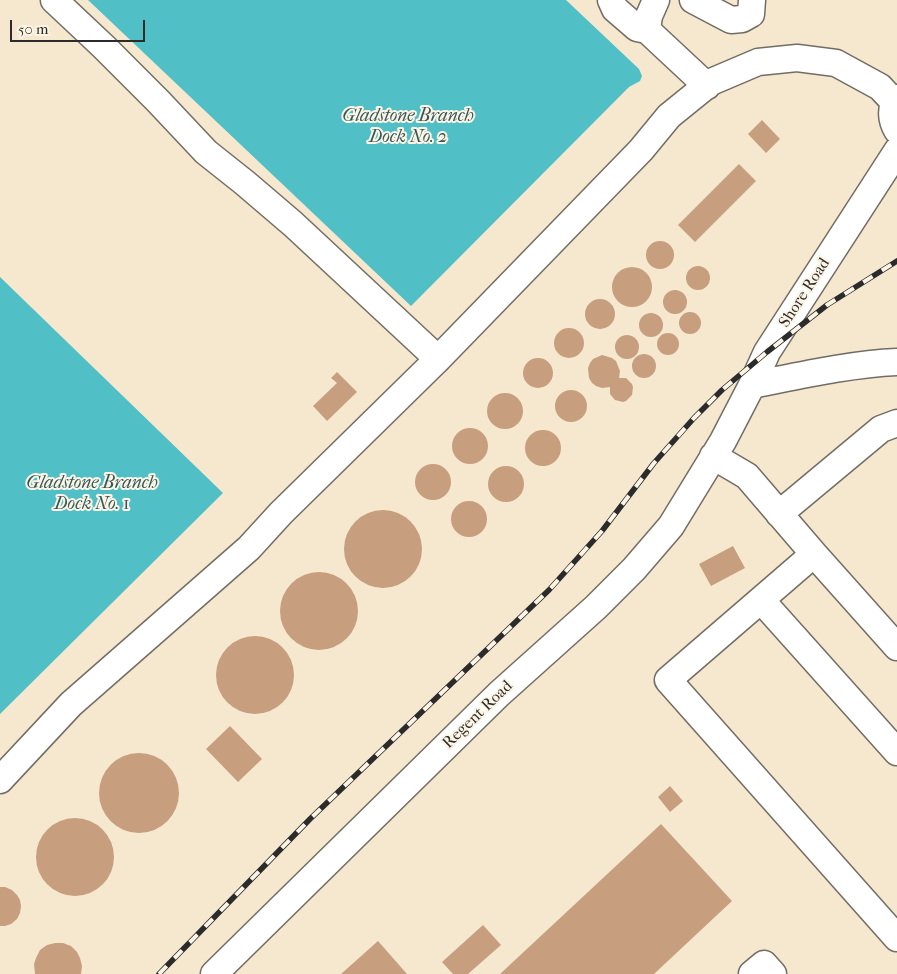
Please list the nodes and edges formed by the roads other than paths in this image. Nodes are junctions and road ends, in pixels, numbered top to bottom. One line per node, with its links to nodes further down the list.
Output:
1 (54, 0): 11 (street)
2 (611, 0): 6 (street)
3 (656, 0): 6 (street)
4 (693, 0): 5 (street)
5 (752, 0)
6 (647, 30): 7 (street)
7 (707, 86): 8 (street); 11 (street)
8 (896, 100): 9 (street)
9 (897, 130)
10 (897, 151): 13 (street, Shore Road)
11 (438, 359): 21 (street)
12 (897, 362): 13 (street)
13 (752, 385): 15 (street, Shore Road)
14 (897, 423): 16 (street)
15 (718, 449): 16 (street); 23 (street, Regent Road)
16 (779, 514): 17 (street)
17 (814, 554): 18 (street); 19 (street)
18 (761, 600): 20 (street); 22 (street)
19 (897, 647)
20 (897, 752)
21 (0, 780)
22 (897, 938)
23 (214, 974)
24 (752, 974): 25 (street)
25 (773, 974)

